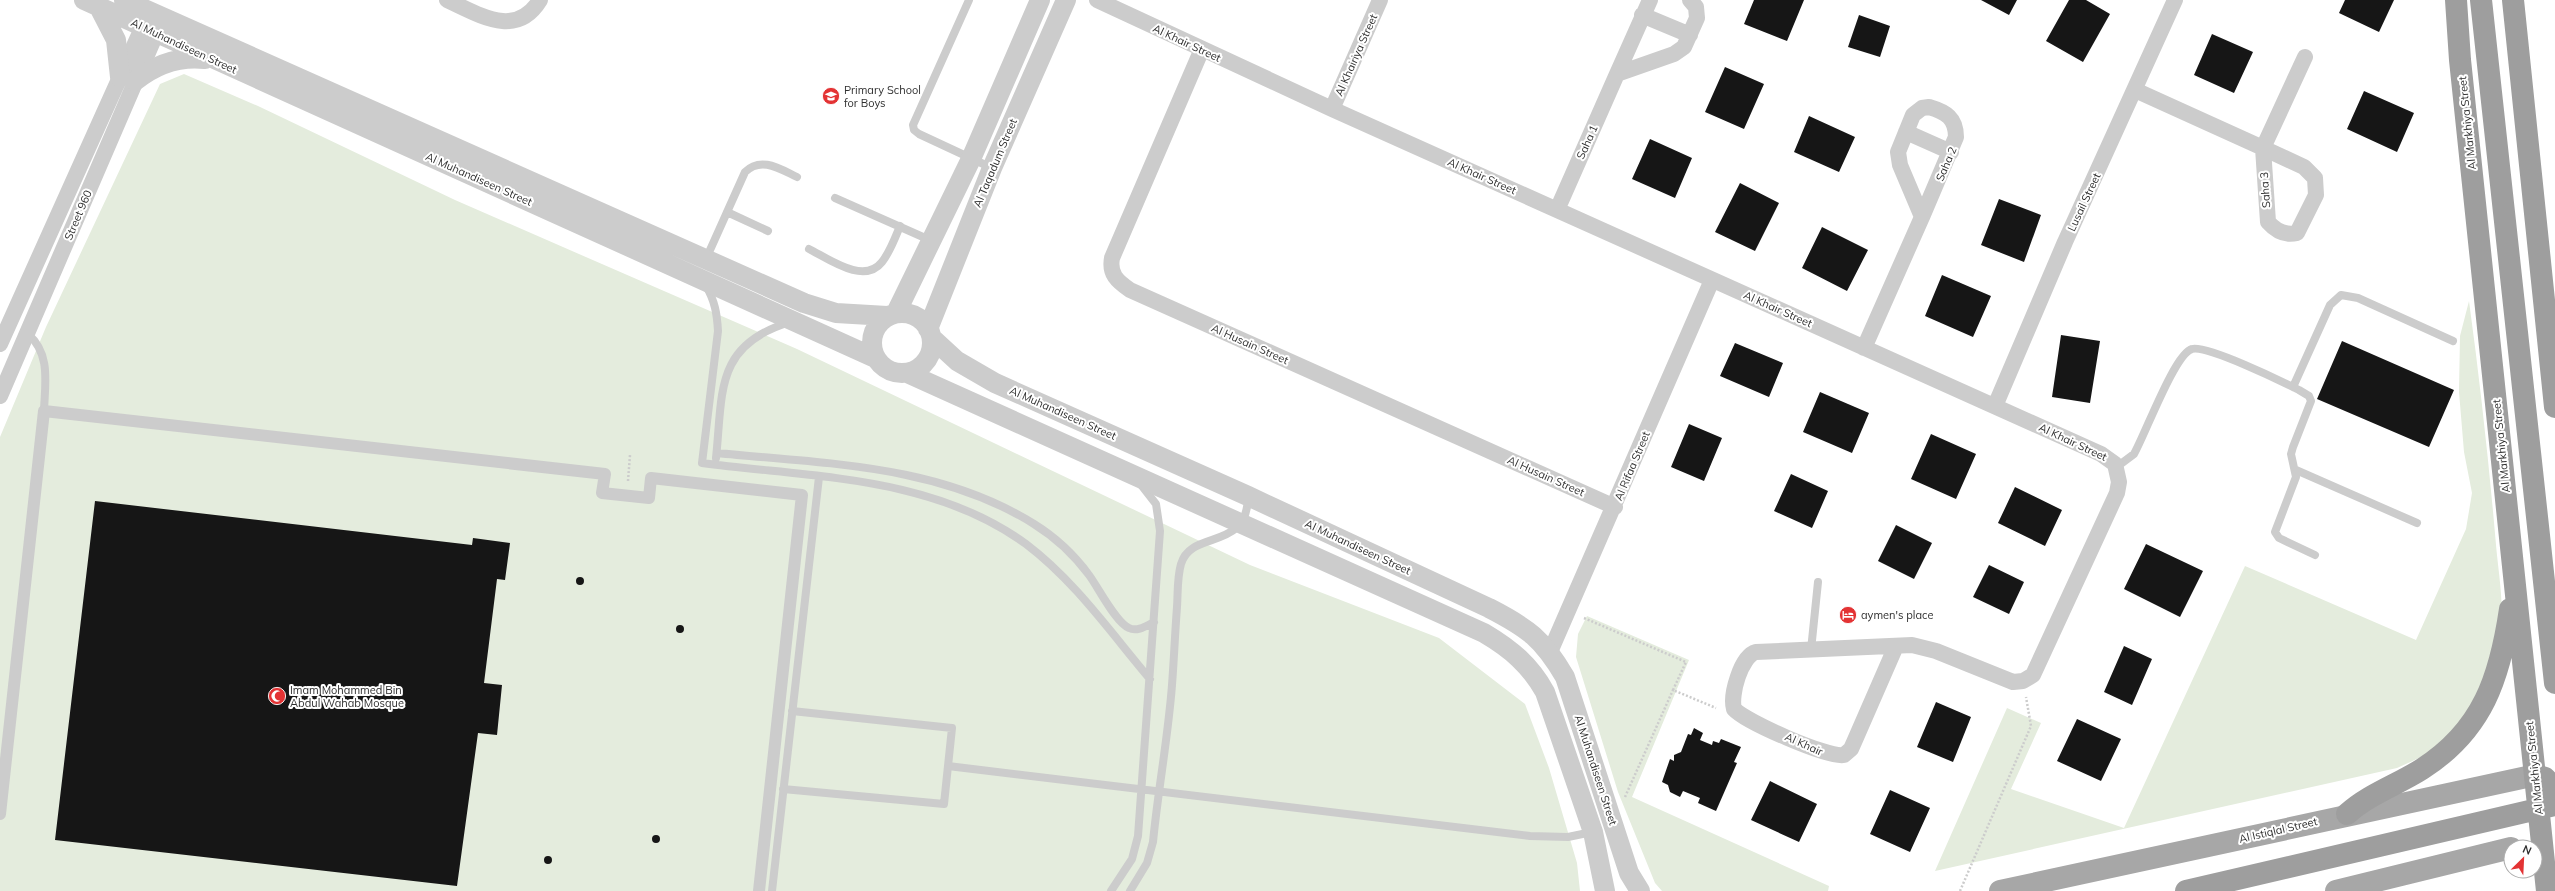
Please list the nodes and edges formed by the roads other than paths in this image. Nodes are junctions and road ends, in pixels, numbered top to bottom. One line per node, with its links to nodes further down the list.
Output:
1 (124, 0): 17 (street, Al Muhandiseen Street)
2 (447, 0): 3 (street)
3 (540, 0)
4 (969, 0): 29 (lane)
5 (1040, 0): 29 (street, Al Taqadum Street)
6 (1066, 0): 30 (street, Al Taqadum Street)
7 (1097, 0): 19 (street, Al Khair Street)
8 (1380, 0): 25 (street, Al Khairiya Street)
9 (1650, 0): 16 (street, Saha 1)
10 (1690, 0): 18 (street)
11 (2176, 0): 24 (street, Lusail Street)
12 (2456, 0): 68 (highway, Al Markhiya Street)
13 (2481, 0): 75 (highway)
14 (2513, 0): 55 (highway)
15 (92, 4): 17 (street, Al Muhandiseen Street); 23 (street)
16 (1642, 15): 18 (street); 22 (street, Saha 1)
17 (149, 24): 21 (street, Al Muhandiseen Street); 23 (street, Street 960); 40 (street, Al Muhandiseen Street)
18 (1690, 35): 22 (street)
19 (1202, 50): 25 (street, Al Khair Street); 64 (street, Al Husain Street)
20 (2305, 57): 27 (street, Saha 3)
21 (219, 63): 23 (street); 41 (street, Al Muhandiseen Street)
22 (1617, 74): 33 (street, Saha 1)
23 (128, 79): 46 (street, Street 960); 48 (street, Street 960)
24 (2136, 90): 27 (street, Saha 3); 54 (street, Lusail Street)
25 (1332, 109): 33 (street, Al Khair Street)
26 (1906, 132): 28 (street); 28 (street, Saha 2); 35 (street, Saha 2)
27 (2263, 148): 27 (street, Saha 3)
28 (1951, 152): 35 (street, Saha 2)
29 (971, 159): 30 (lane); 38 (street, Al Taqadum Street)
30 (992, 168): 45 (street, Al Taqadum Street)
31 (797, 177): 34 (lane)
32 (835, 198): 36 (lane)
33 (1557, 210): 42 (street, Al Khair Street)
34 (727, 212): 37 (lane); 40 (lane)
35 (1922, 217): 49 (street, Saha 2)
36 (900, 226): 38 (lane); 39 (lane)
37 (768, 231)
38 (933, 241): 43 (street, Al Taqadum Street)
39 (810, 250)
40 (706, 259): 43 (street, Al Muhandiseen Street)
41 (701, 279): 44 (street, Al Muhandiseen Street); 59 (lane)
42 (1712, 280): 49 (street, Al Khair Street); 64 (street, Al Rifaa Street)
43 (891, 315): 45 (street); 50 (street)
44 (792, 322): 50 (street, Al Muhandiseen Street); 57 (lane)
45 (930, 333): 51 (street); 63 (street, Al Muhandiseen Street)
46 (28, 334): 53 (street, Street 960); 56 (lane)
47 (2453, 341): 52 (lane)
48 (0, 344)
49 (1864, 348): 54 (street, Al Khair Street)
50 (875, 358): 51 (street)
51 (907, 373): 61 (street, Al Muhandiseen Street)
52 (2293, 387): 58 (lane); 60 (lane)
53 (0, 396)
54 (1995, 406): 58 (street, Al Khair Street)
55 (2555, 407)
56 (44, 411): 84 (street); 89 (street)
57 (717, 454): 59 (lane); 70 (lane)
58 (2115, 464): 71 (street, Al Khair Street)
59 (716, 465): 62 (lane)
60 (2296, 470): 65 (lane); 67 (lane)
61 (1131, 475): 66 (street, Al Muhandiseen Street); 70 (lane)
62 (819, 477): 74 (lane); 76 (lane)
63 (1248, 496): 66 (lane); 73 (street, Al Muhandiseen Street)
64 (1615, 507): 73 (street, Al Rifaa Street)
65 (2417, 523)
66 (1240, 525): 82 (lane); 86 (street, Al Muhandiseen Street)
67 (2315, 555)
68 (2515, 578): 78 (highway, Al Markhiya Street); 85 (highway)
69 (1818, 582): 72 (lane)
70 (1154, 622): 74 (lane)
71 (1896, 646): 72 (street); 72 (street, Al Khair)
72 (1811, 650)
73 (1550, 652): 94 (street, Al Muhandiseen Street)
74 (1150, 679): 81 (lane)
75 (2555, 683)
76 (792, 711): 77 (lane); 80 (lane)
77 (948, 766): 80 (lane); 81 (lane)
78 (2545, 773): 79 (highway); 83 (highway, Al Markhiya Street); 85 (main road, Al Istiqlal Street)
79 (2555, 788)
80 (783, 789): 90 (lane)
81 (1143, 790): 82 (lane); 91 (lane)
82 (1158, 792): 86 (lane); 92 (lane)
83 (2550, 812): 87 (highway, Al Markhiya Street); 96 (highway)
84 (0, 814)
85 (2347, 814): 95 (main road, Al Istiqlal Street)
86 (1593, 832): 93 (street, Al Muhandiseen Street)
87 (2548, 840): 98 (highway, Al Markhiya Street)
88 (2503, 850): 97 (main road)
89 (759, 891)
90 (772, 891)
91 (1111, 891)
92 (1130, 891)
93 (1605, 891)
94 (1640, 891)
95 (2000, 891)
96 (2186, 891)
97 (2336, 891)
98 (2546, 891)

